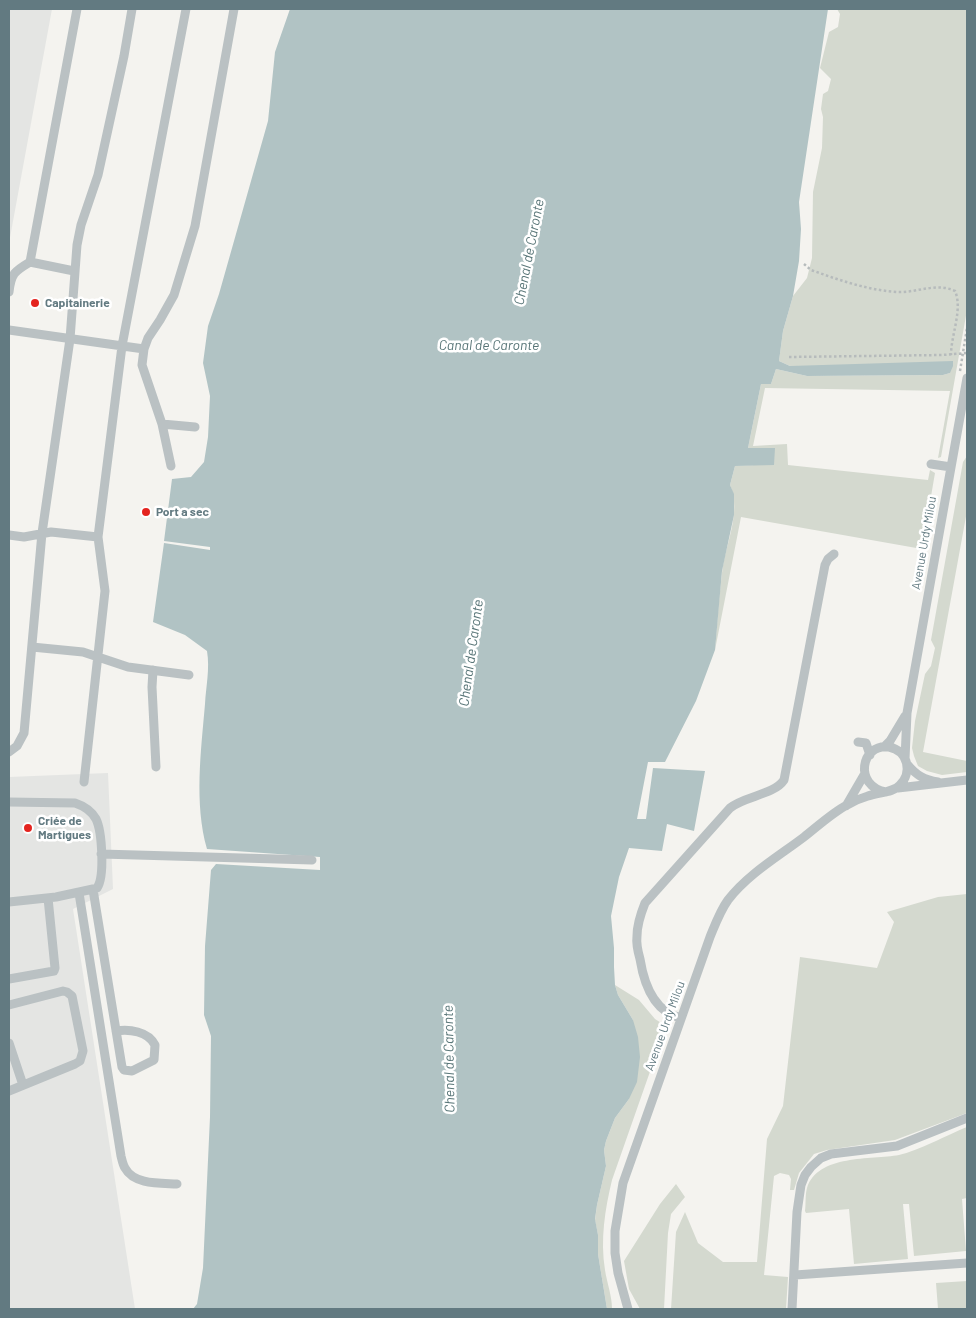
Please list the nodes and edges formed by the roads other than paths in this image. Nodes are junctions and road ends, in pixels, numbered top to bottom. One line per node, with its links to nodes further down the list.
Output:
1 (77, 9): 5 (street)
2 (132, 9): 6 (street)
3 (186, 9): 10 (street)
4 (234, 9): 11 (street)
5 (30, 262): 6 (street); 7 (street)
6 (74, 271): 9 (street)
7 (9, 292)
8 (9, 330): 9 (street)
9 (70, 339): 10 (street); 18 (street)
10 (122, 346): 11 (street); 20 (street)
11 (144, 349): 13 (street)
12 (967, 378): 17 (street, Avenue Urdy Milou)
13 (162, 424): 14 (street); 16 (street)
14 (195, 427)
15 (931, 464): 17 (street)
16 (171, 466)
17 (951, 467): 26 (street, Avenue Urdy Milou)
18 (42, 533): 19 (street); 20 (street); 22 (street)
19 (9, 536)
20 (98, 537): 23 (street)
21 (834, 554): 49 (street)
22 (32, 648): 23 (street); 29 (street)
23 (97, 656): 24 (street); 35 (street)
24 (153, 670): 25 (street); 32 (street)
25 (189, 676)
26 (907, 713): 28 (street, Avenue Urdy Milou); 31 (street, Avenue Urdy Milou)
27 (858, 742): 30 (street)
28 (884, 747): 30 (street); 31 (street)
29 (9, 752)
30 (870, 755): 33 (street)
31 (906, 762): 36 (street); 37 (street)
32 (156, 766)
33 (864, 775): 38 (street); 40 (street, Avenue Urdy Milou)
34 (967, 780): 36 (street)
35 (84, 782)
36 (941, 783): 37 (street)
37 (898, 788): 38 (street)
38 (886, 792): 40 (street, Avenue Urdy Milou)
39 (9, 802): 41 (street)
40 (846, 806): 49 (street, Avenue Urdy Milou)
41 (101, 854): 42 (street); 43 (street)
42 (312, 860)
43 (93, 889): 44 (street); 50 (street)
44 (79, 892): 45 (street); 55 (street)
45 (48, 898): 46 (street); 47 (street)
46 (9, 902)
47 (9, 979)
48 (9, 1005): 52 (street)
49 (681, 1018): 58 (street, Avenue Urdy Milou)
50 (116, 1031): 50 (street)
51 (9, 1043): 52 (street)
52 (23, 1085): 53 (street)
53 (9, 1091)
54 (967, 1118): 57 (street)
55 (177, 1184)
56 (967, 1263): 57 (street)
57 (795, 1275): 59 (street)
58 (628, 1309)
59 (792, 1309)

